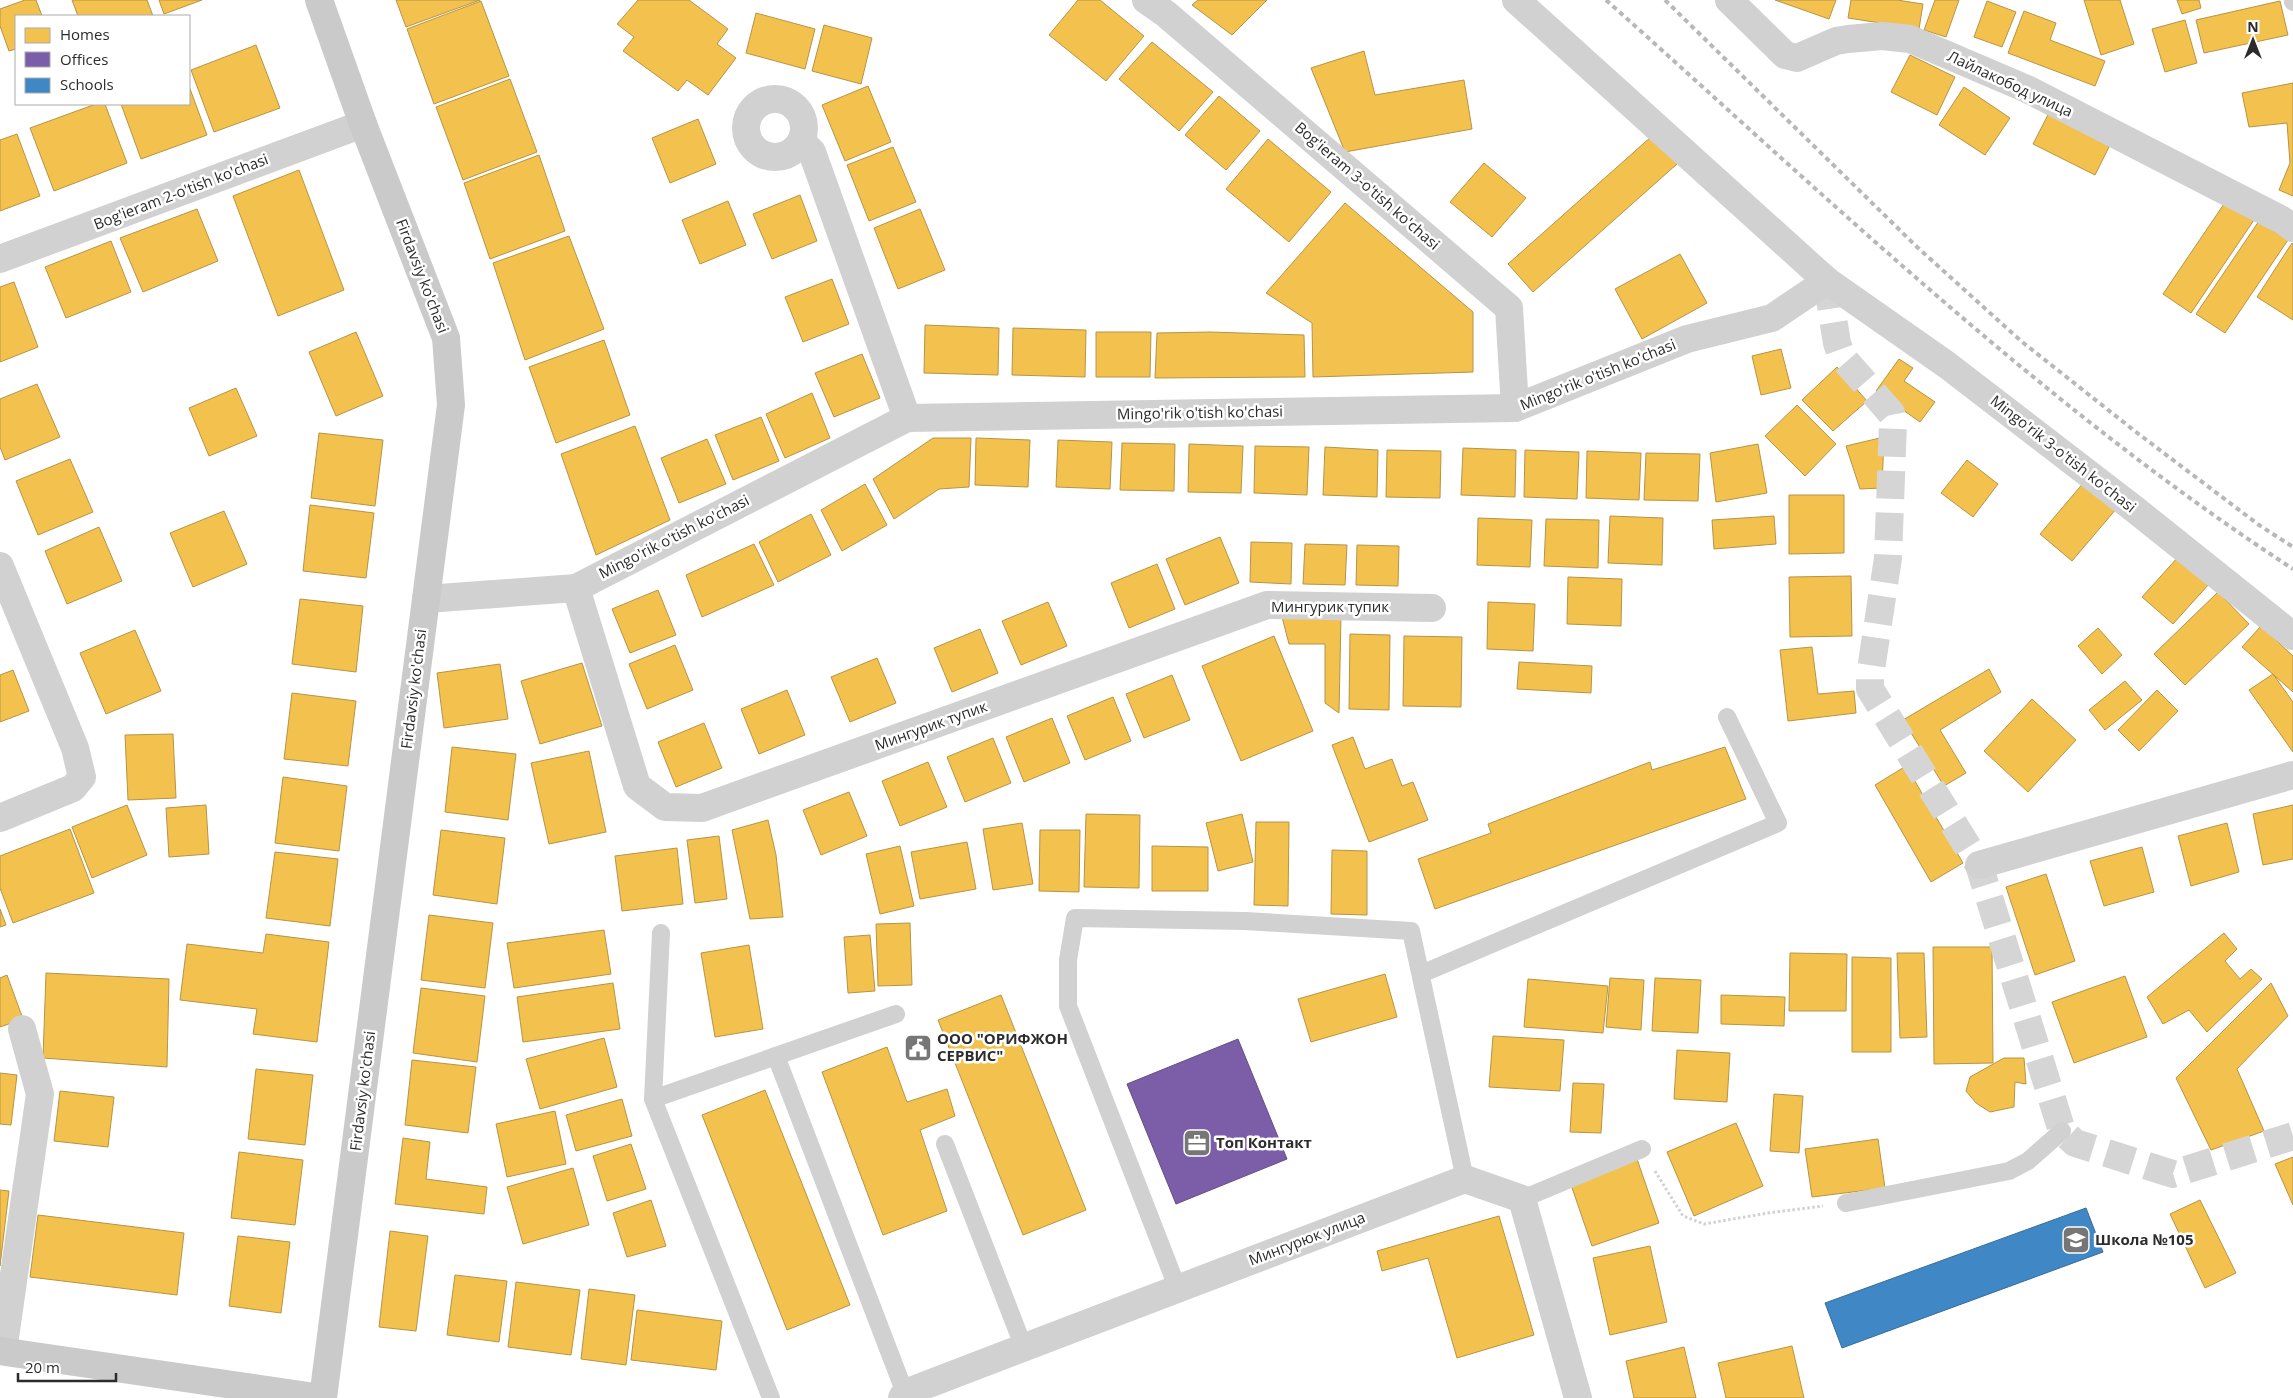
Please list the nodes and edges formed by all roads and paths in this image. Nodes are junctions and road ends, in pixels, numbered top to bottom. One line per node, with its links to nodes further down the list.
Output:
1 (319, 0): 5 (street, Firdavsiy ko'chasi)
2 (1146, 0): 10 (street, Bog'ieram 3-o'tish ko'chasi)
3 (1516, 0): 9 (street)
4 (1729, 0): 7 (street, Лайлакобод улица)
5 (363, 124): 8 (street, Bog'ieram 2-o'tish ko'chasi); 14 (street, Firdavsiy ko'chasi)
6 (802, 142): 11 (street)
7 (2293, 228)
8 (0, 259)
9 (1827, 281): 10 (street, Mingo'rik o'tish ko'chasi); 16 (street, Mingo'rik 3-o'tish ko'chasi)
10 (1515, 408): 11 (street, Mingo'rik o'tish ko'chasi)
11 (907, 418): 13 (street, Mingo'rik o'tish ko'chasi)
12 (0, 566): 19 (street)
13 (576, 588): 14 (street, Mingo'rik o'tish ko'chasi); 15 (street, Мингурик тупик)
14 (426, 599): 37 (street, Firdavsiy ko'chasi)
15 (1432, 608)
16 (2293, 636)
17 (1727, 717): 22 (lane)
18 (2293, 775): 20 (street)
19 (0, 818)
20 (1979, 865)
21 (661, 933): 26 (lane)
22 (1421, 974): 30 (lane); 33 (lane)
23 (896, 1014): 25 (lane)
24 (22, 1029): 35 (street)
25 (776, 1056): 26 (lane); 36 (lane)
26 (653, 1099): 38 (lane)
27 (2062, 1131): 32 (lane)
28 (944, 1144): 34 (lane)
29 (1642, 1149): 31 (lane); 32 (path)
30 (1465, 1179): 31 (street); 33 (street, Мингурюк улица)
31 (1522, 1199): 39 (street)
32 (1846, 1203)
33 (1177, 1287): 34 (street, Мингурюк улица)
34 (1024, 1348): 36 (street, Мингурюк улица)
35 (2, 1351): 37 (street)
36 (903, 1395)
37 (323, 1398)
38 (771, 1398)
39 (1578, 1398)

